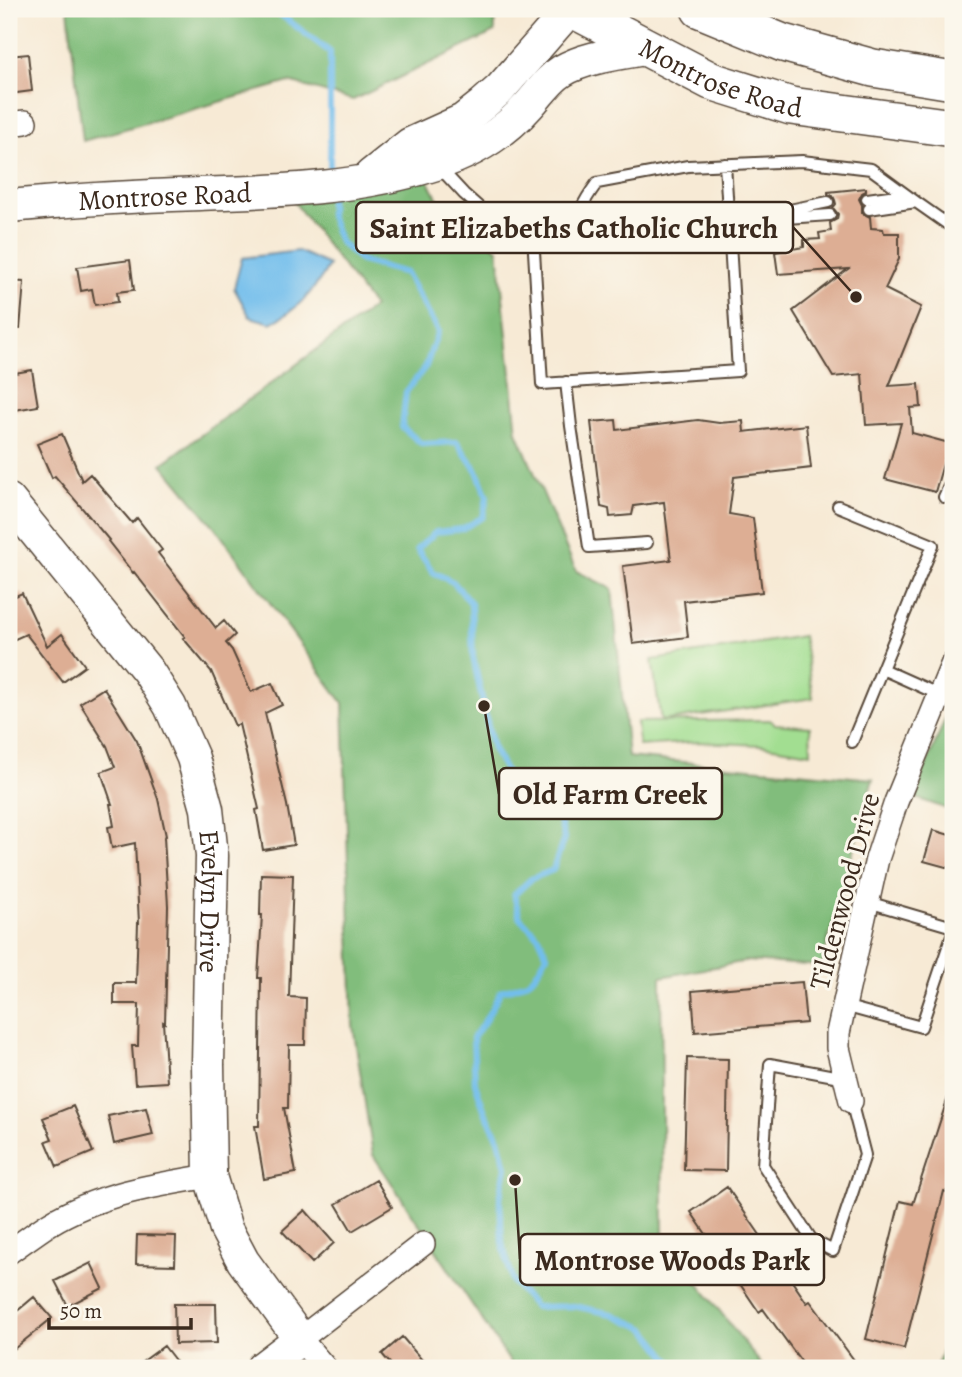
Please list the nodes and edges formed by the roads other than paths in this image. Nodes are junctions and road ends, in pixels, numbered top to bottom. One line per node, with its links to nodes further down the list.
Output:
1 (572, 9): 3 (main road); 8 (street)
2 (700, 9): 4 (main road, Montrose Road)
3 (649, 48): 5 (main road, Montrose Road); 6 (street, Montrose Road)
4 (953, 81)
5 (953, 128)
6 (436, 164): 8 (street, Montrose Road); 16 (lane)
7 (725, 164): 9 (lane); 14 (lane); 17 (lane)
8 (362, 183): 12 (street, Montrose Road)
9 (904, 194): 11 (lane); 11 (lane)
10 (828, 202): 14 (lane)
11 (916, 202): 15 (lane)
12 (9, 205)
13 (830, 215): 14 (lane)
14 (728, 222): 17 (lane); 18 (lane)
15 (953, 228)
16 (533, 235): 17 (lane); 18 (lane)
17 (577, 237)
18 (566, 382): 23 (lane)
19 (953, 478): 20 (lane)
20 (944, 497)
21 (9, 500): 33 (street, Evelyn Drive)
22 (838, 506): 25 (lane)
23 (647, 543)
24 (953, 663): 26 (street, Tildenwood Drive)
25 (882, 669): 26 (lane); 27 (lane)
26 (940, 695): 28 (street, Tildenwood Drive)
27 (852, 742)
28 (868, 902): 29 (lane); 30 (street, Tildenwood Drive)
29 (953, 930): 30 (lane)
30 (844, 1006): 31 (street, Tildenwood Drive)
31 (845, 1078): 32 (street, Tildenwood Drive); 32 (lane)
32 (852, 1101)
33 (210, 1176): 35 (street); 36 (street, Evelyn Drive)
34 (423, 1244): 36 (street)
35 (9, 1252)
36 (300, 1339): 37 (street); 38 (street)
37 (262, 1368)
38 (325, 1368)

